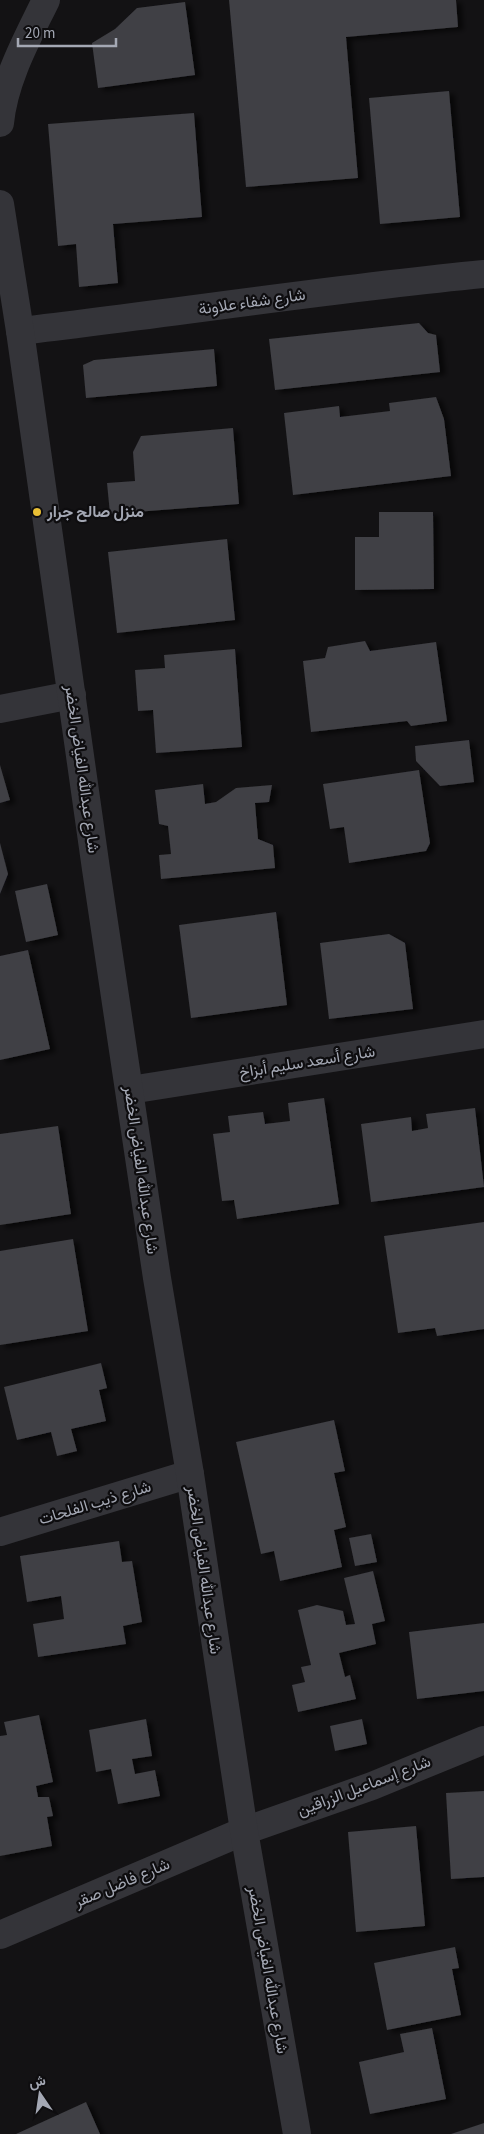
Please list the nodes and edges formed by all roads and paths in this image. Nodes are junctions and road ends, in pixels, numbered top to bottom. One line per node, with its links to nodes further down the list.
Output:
1 (46, 0): 2 (street)
2 (0, 123)
3 (0, 204): 5 (street, شارع عبدالله الفياض الخضر)
4 (484, 274): 5 (street, شارع شفاء علاونة)
5 (20, 331): 6 (street, شارع عبدالله الفياض الخضر)
6 (72, 695): 7 (street); 9 (street, شارع عبدالله الفياض الخضر)
7 (0, 709)
8 (484, 1034): 9 (street, شارع أسعد سليم أبزاخ)
9 (130, 1090): 10 (street, شارع عبدالله الفياض الخضر)
10 (190, 1474): 11 (street, شارع ذيب الفلحات); 13 (street, شارع عبدالله الفياض الخضر)
11 (0, 1532)
12 (484, 1740): 13 (street, شارع إسماعيل الزراقين)
13 (244, 1831): 14 (street, شارع فاضل صقر); 15 (street, شارع عبدالله الفياض الخضر)
14 (0, 1935)
15 (297, 2134)

